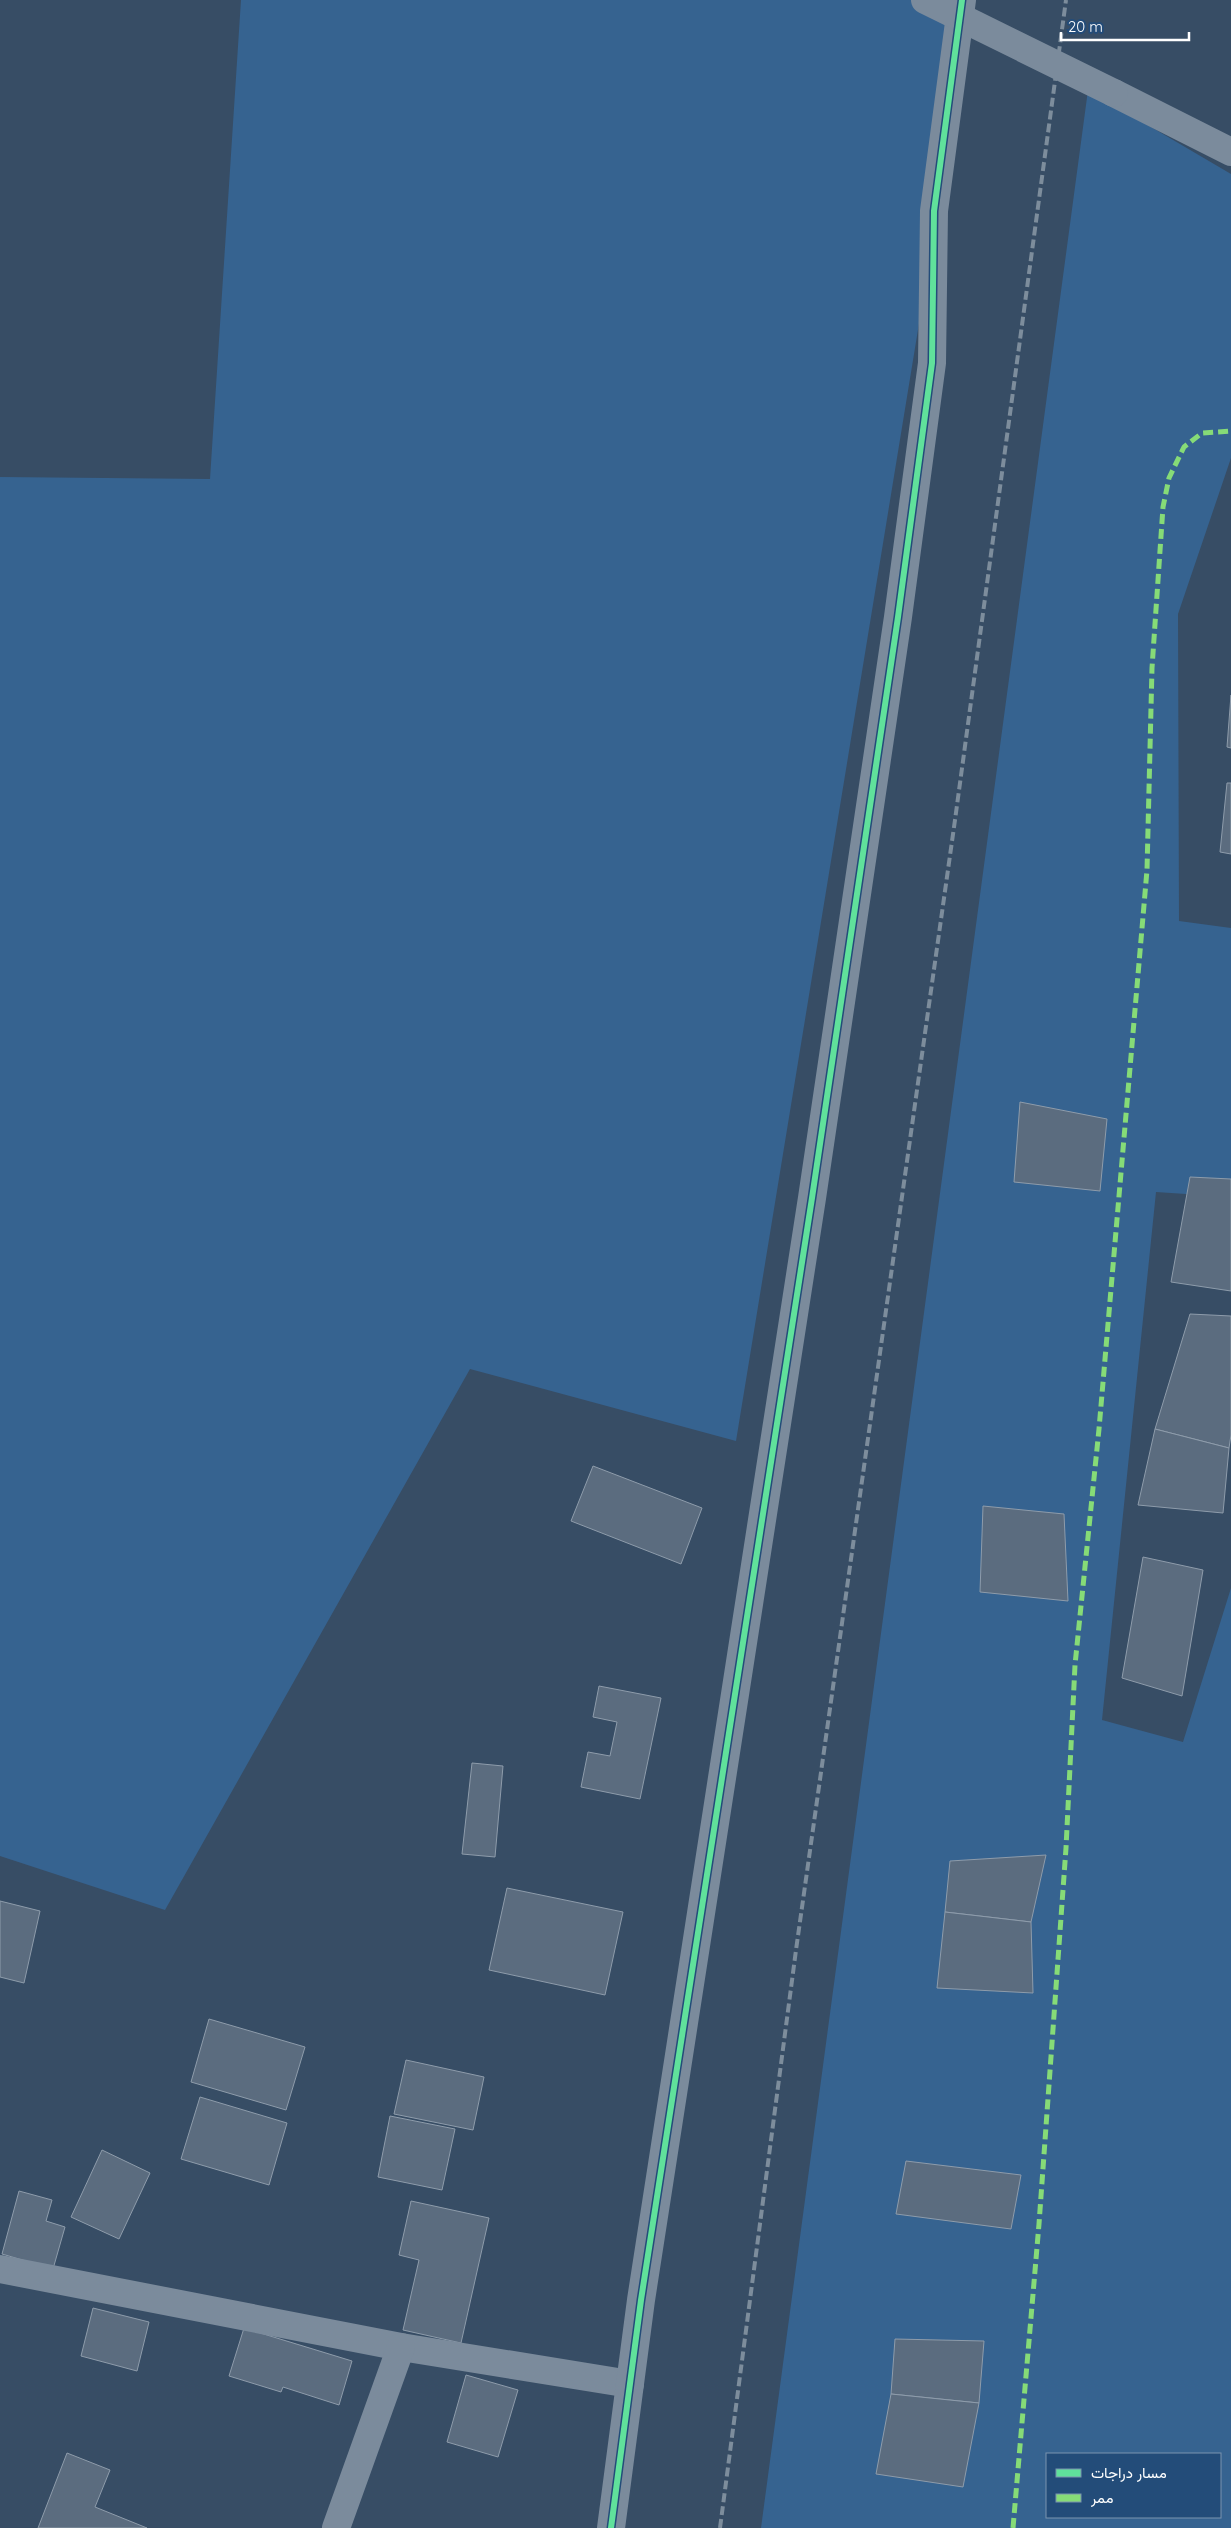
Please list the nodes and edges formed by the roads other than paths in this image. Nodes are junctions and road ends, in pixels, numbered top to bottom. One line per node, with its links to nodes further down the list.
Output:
1 (926, 0): 3 (street, bridge)
2 (962, 0): 6 (street)
3 (1231, 152)
4 (0, 2269): 5 (street)
5 (401, 2347): 6 (street); 7 (street)
6 (630, 2384): 8 (street)
7 (336, 2528)
8 (611, 2528)

